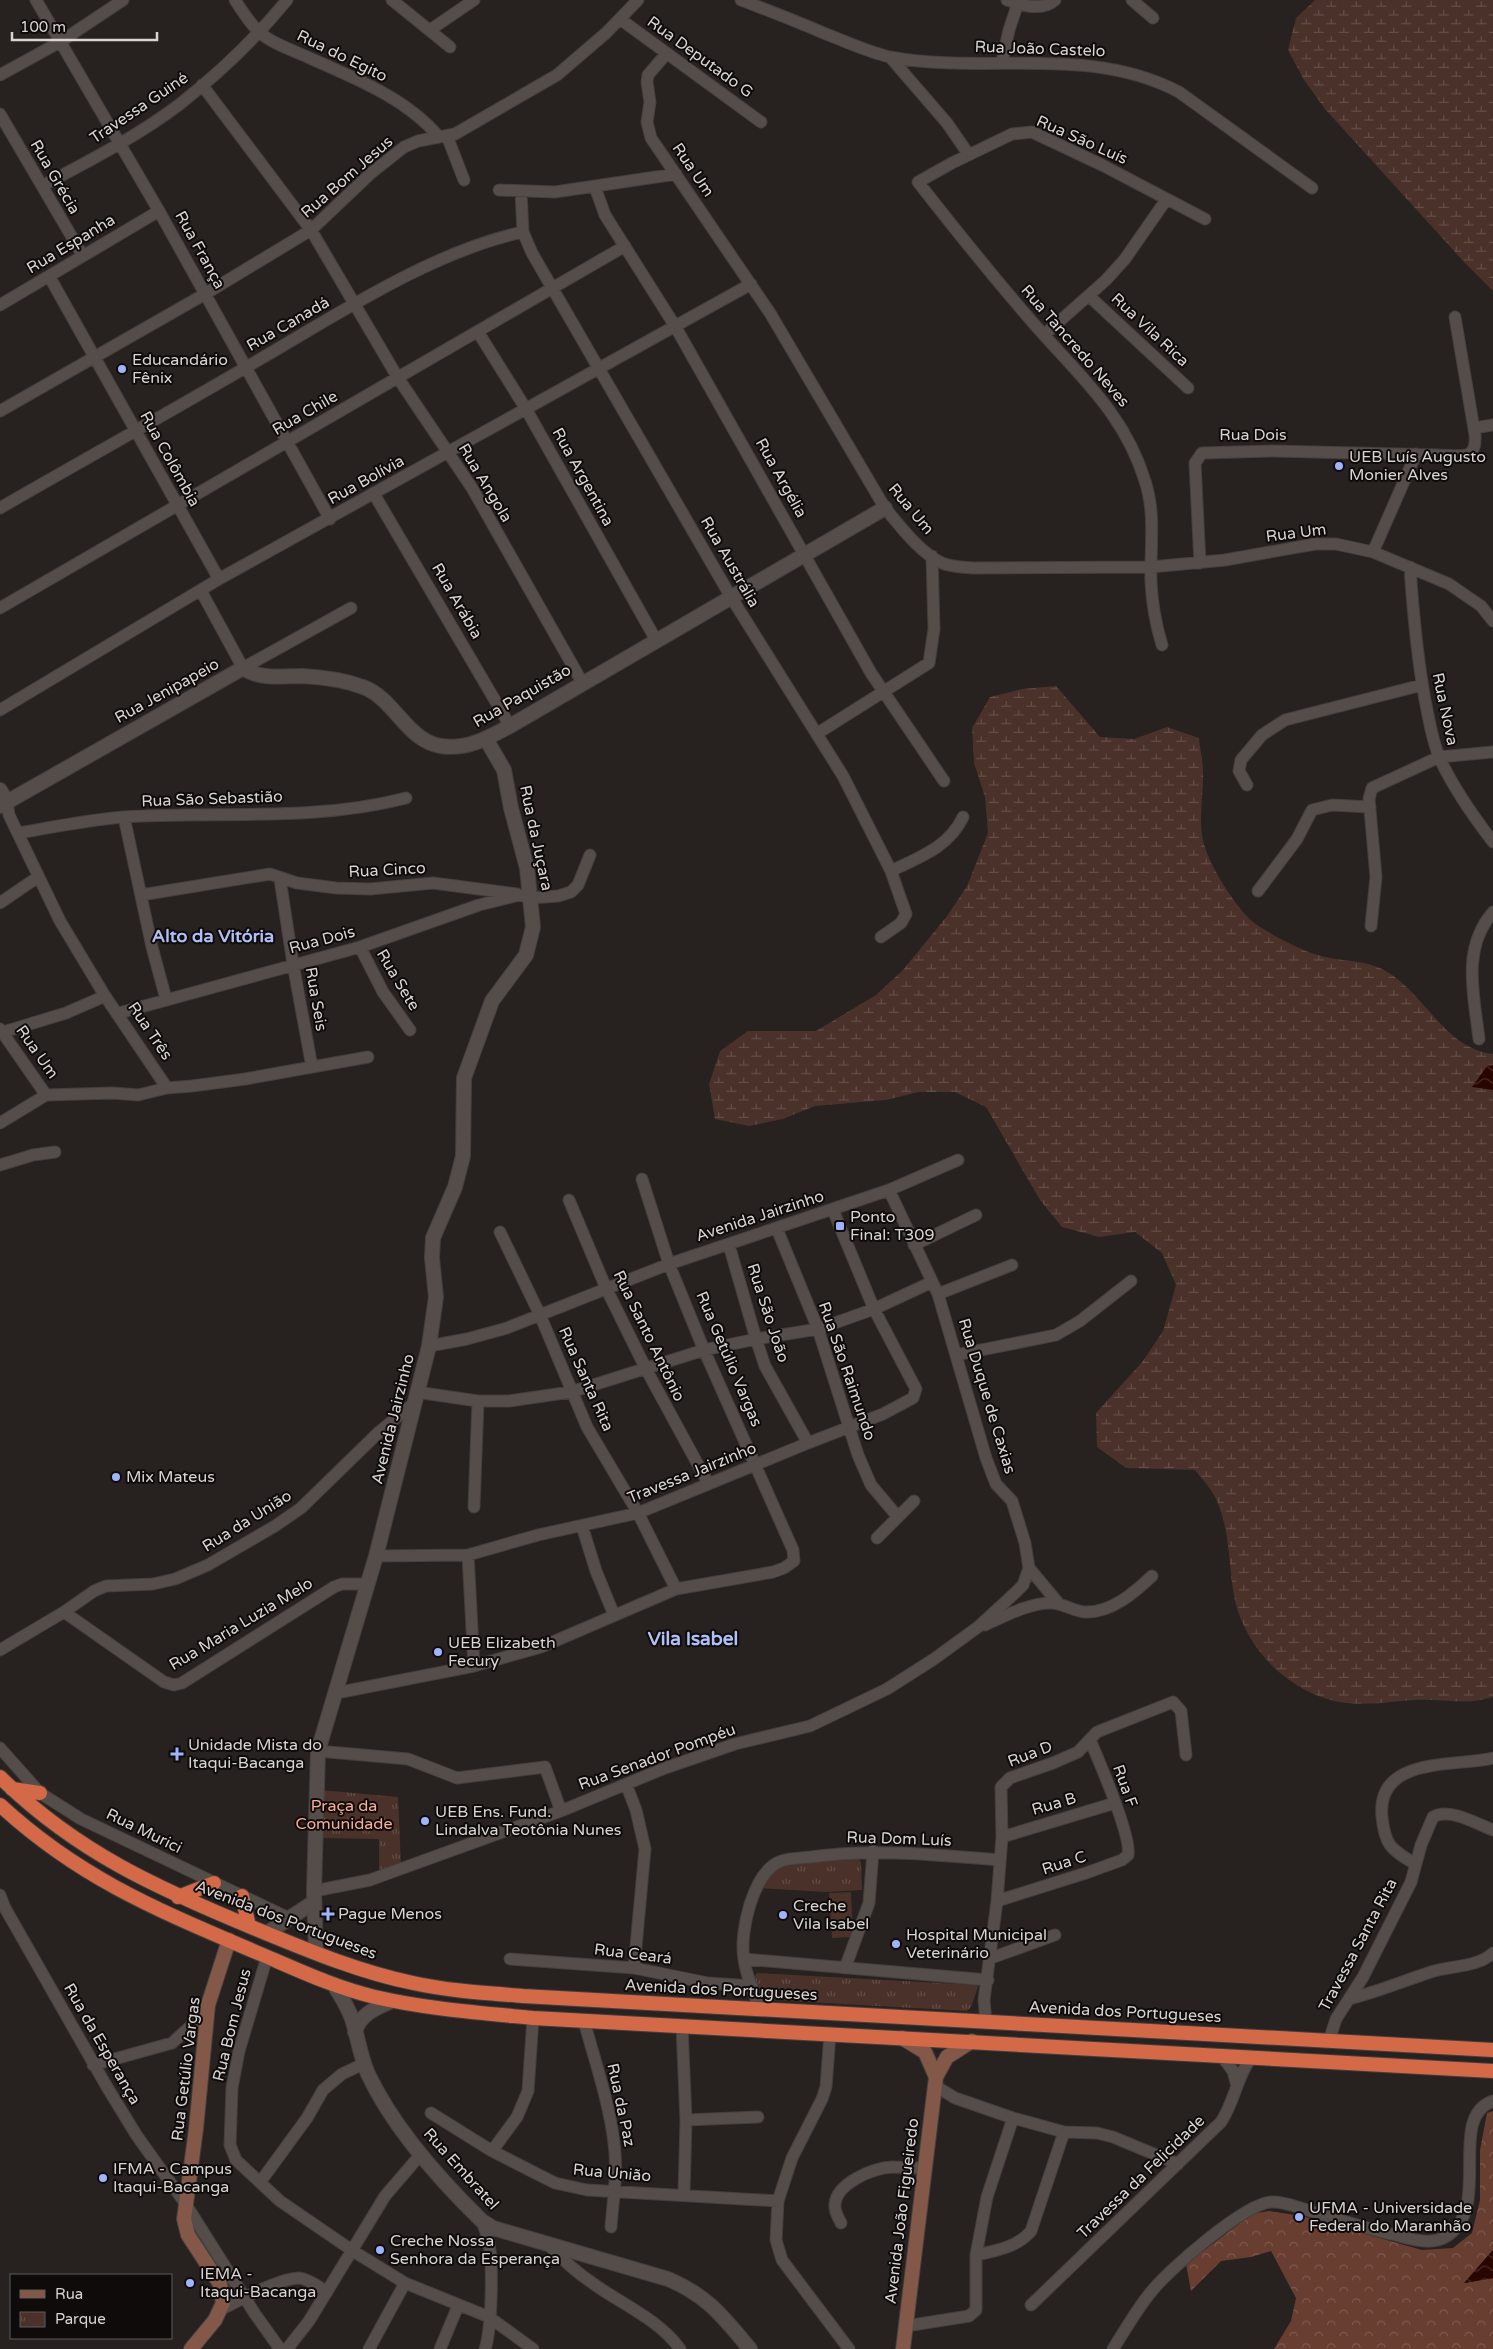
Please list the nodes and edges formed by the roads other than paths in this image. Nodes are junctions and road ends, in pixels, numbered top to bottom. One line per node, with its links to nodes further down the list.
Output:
1 (36, 0): 17 (street, Rua França)
2 (123, 0): 17 (street)
3 (235, 0): 16 (street, Rua do Egito)
4 (287, 0): 16 (street, Travessa Guiné)
5 (392, 0): 15 (street)
6 (474, 0): 15 (street)
7 (638, 0): 13 (street, Rua Bom Jesus)
8 (741, 0): 20 (street, Rua João Castelo)
9 (1007, 0): 12 (street)
10 (1055, 0): 12 (street)
11 (1132, 0): 14 (street)
12 (1018, 3): 21 (street)
13 (620, 18): 19 (street, Rua Deputado G); 26 (street, Rua Bom Jesus)
14 (1153, 18)
15 (430, 30): 18 (street)
16 (259, 32): 23 (street, Travessa Guiné); 26 (street, Rua do Egito)
17 (60, 42): 22 (street); 27 (street, Rua França)
18 (450, 47)
19 (666, 54): 25 (street, Rua Deputado G); 29 (street, Rua Um)
20 (890, 57): 21 (street, Rua João Castelo); 28 (street)
21 (1002, 62): 34 (street, Rua João Castelo)
22 (0, 75)
23 (202, 85): 27 (street, Travessa Guiné); 40 (street, Rua Angola)
24 (0, 114): 32 (street, Rua Grécia)
25 (760, 122)
26 (443, 136): 30 (street); 40 (street, Rua Bom Jesus)
27 (121, 143): 32 (street, Travessa Guiné); 38 (street, Rua França)
28 (969, 154): 31 (street, Rua São Luís); 37 (street, Rua São Luís)
29 (676, 174): 33 (street); 45 (street, Rua Um)
30 (464, 180)
31 (918, 182): 54 (street, Rua Tancredo Neves)
32 (42, 186): 43 (street, Rua Grécia)
33 (595, 187): 36 (street); 42 (street, Rua Argélia)
34 (1312, 188)
35 (499, 190): 36 (street)
36 (521, 192): 41 (street, Rua Austrália)
37 (1166, 200): 39 (street, Rua São Luís); 48 (street, Rua Vila Rica)
38 (159, 211): 43 (street, Rua Espanha); 47 (street, Rua França)
39 (1205, 219)
40 (311, 230): 47 (street, Rua Bom Jesus); 50 (street, Rua Angola)
41 (523, 232): 46 (street, Rua Austrália); 50 (street, Rua Canadá)
42 (625, 246): 46 (street, Rua Chile); 52 (street, Rua Argélia)
43 (83, 256): 44 (street, Rua Espanha)
44 (48, 276): 49 (street, Rua Espanha); 55 (street, Rua Colômbia)
45 (751, 284): 52 (street, Rua Bolívia); 71 (street, Rua Um)
46 (552, 290): 53 (street, Rua Chile); 57 (street, Rua Austrália)
47 (205, 294): 55 (street, Rua Bom Jesus); 56 (street, Rua França)
48 (1090, 296): 54 (street, Rua Vila Rica); 59 (street, Rua Vila Rica)
49 (1, 302)
50 (355, 304): 56 (street, Rua Canadá); 58 (street, Rua Angola)
51 (1455, 317): 63 (street, Rua Dois)
52 (675, 326): 57 (street, Rua Bolívia); 74 (street, Rua Argélia)
53 (478, 332): 58 (street, Rua Chile); 60 (street, Rua Argentina)
54 (1044, 336): 77 (street, Rua Tancredo Neves)
55 (94, 357): 61 (street, Rua Bom Jesus); 64 (street, Rua Colômbia)
56 (245, 368): 64 (street, Rua Canadá); 65 (street, Rua França)
57 (599, 368): 60 (street, Rua Bolívia); 81 (street, Rua Austrália)
58 (398, 378): 65 (street, Rua Chile); 66 (street, Rua Angola)
59 (1188, 388)
60 (526, 409): 66 (street, Rua Bolívia); 85 (street, Rua Argentina)
61 (0, 411)
62 (1493, 425): 63 (street)
63 (1474, 428): 67 (street, Rua Dois)
64 (136, 430): 69 (street, Rua Colômbia); 70 (street, Rua Canadá)
65 (288, 442): 69 (street, Rua Chile); 72 (street, Rua França)
66 (449, 452): 68 (street, Rua Bolívia); 88 (street, Rua Angola)
67 (1416, 454): 73 (street); 76 (street, Rua Dois)
68 (374, 494): 72 (street, Rua Bolívia); 92 (street, Rua Arábia)
69 (178, 506): 79 (street, Rua Colômbia); 82 (street, Rua Chile)
70 (0, 508)
71 (885, 508): 74 (street, Rua Paquistão); 75 (street, Rua Um)
72 (330, 518): 79 (street, Rua Bolívia)
73 (1373, 552): 76 (street, Rua Um); 78 (street, Rua Um)
74 (804, 554): 81 (street, Rua Paquistão); 90 (street, Rua Argélia)
75 (932, 556): 77 (street, Rua Um); 90 (street)
76 (1200, 563): 77 (street, Rua Um)
77 (1151, 567): 86 (street, Rua Tancredo Neves)
78 (1410, 567): 84 (street, Rua Um); 89 (street, Rua Nova)
79 (219, 580): 80 (street, Rua Bolívia)
80 (201, 591): 87 (street); 91 (street, Rua Bolívia)
81 (731, 597): 85 (street, Rua Paquistão); 93 (street, Rua Austrália)
82 (0, 608)
83 (351, 608): 87 (street, Rua Jenipapeio)
84 (1493, 621)
85 (656, 640): 88 (street, Rua Paquistão)
86 (1162, 645)
87 (243, 668): 94 (street, Rua Paquistão); 100 (street, Rua Jenipapeio)
88 (582, 682): 92 (street, Rua Paquistão)
89 (1422, 685): 96 (street, Rua Nova); 98 (street)
90 (883, 690): 93 (street); 97 (street, Rua Argélia)
91 (0, 710)
92 (510, 726): 94 (street, Rua Paquistão)
93 (818, 733): 107 (street, Rua Austrália)
94 (486, 739): 112 (street, Rua da Juçara)
95 (1493, 752): 96 (street)
96 (1439, 757): 101 (street); 105 (street, Rua Nova)
97 (944, 781)
98 (1247, 785)
99 (406, 798): 102 (street, Rua São Sebastião)
100 (3, 804): 104 (street, Rua Três)
101 (1370, 807): 110 (street); 115 (street)
102 (124, 817): 104 (street, Rua São Sebastião); 111 (street)
103 (963, 817): 107 (street)
104 (18, 833): 108 (street, Rua Três)
105 (1493, 842)
106 (590, 855): 112 (street)
107 (891, 871): 116 (street, Rua Austrália)
108 (38, 877): 113 (street); 119 (street, Rua Três)
109 (280, 879): 111 (street, Rua Cinco); 112 (street, Rua Cinco); 118 (street, Rua Seis)
110 (1258, 891)
111 (141, 895): 120 (street)
112 (525, 896): 117 (street, Rua Dois); 152 (street, Rua da Juçara)
113 (0, 903)
114 (1493, 912): 124 (street)
115 (1371, 926)
116 (881, 937)
117 (360, 947): 118 (street, Rua Dois); 122 (street, Rua Sete)
118 (293, 964): 120 (street, Rua Dois); 126 (street, Rua Seis)
119 (105, 996): 121 (street, Rua Três); 123 (street)
120 (166, 999): 121 (street, Rua Dois)
121 (119, 1013): 127 (street, Rua Três)
122 (410, 1030)
123 (1, 1031): 128 (street, Rua Um)
124 (1479, 1038)
125 (368, 1057): 126 (street)
126 (312, 1067): 127 (street)
127 (167, 1088): 128 (street)
128 (46, 1095): 129 (street)
129 (0, 1123)
130 (55, 1152): 132 (street)
131 (958, 1160): 134 (street, Avenida Jairzinho)
132 (0, 1165)
133 (642, 1179): 142 (street, Rua Getúlio Vargas)
134 (889, 1190): 136 (street, Avenida Jairzinho); 141 (street, Rua Duque de Caxias)
135 (569, 1200): 146 (street, Rua Santo Antônio)
136 (834, 1210): 138 (street, Avenida Jairzinho); 148 (street)
137 (976, 1215): 141 (street)
138 (777, 1229): 140 (street, Avenida Jairzinho); 150 (street, Rua São Raimundo)
139 (500, 1232): 149 (street, Rua Santa Rita)
140 (729, 1244): 142 (street, Avenida Jairzinho); 151 (street, Rua São João)
141 (914, 1245): 145 (street, Rua Duque de Caxias)
142 (669, 1264): 146 (street, Avenida Jairzinho); 153 (street, Rua Getúlio Vargas)
143 (1012, 1265): 147 (street)
144 (1131, 1281): 154 (street)
145 (932, 1282): 147 (street, Rua Duque de Caxias); 148 (street)
146 (606, 1288): 149 (street, Avenida Jairzinho); 155 (street, Rua Santo Antônio)
147 (938, 1294): 154 (street, Rua Duque de Caxias)
148 (874, 1309): 150 (street); 159 (street, Travessa Jairzinho)
149 (540, 1315): 152 (street, Avenida Jairzinho); 156 (street, Rua Santa Rita)
150 (818, 1329): 151 (street); 159 (street, Rua São Raimundo)
151 (756, 1338): 153 (street); 160 (street, Rua São João)
152 (429, 1346): 157 (street, Avenida Jairzinho)
153 (704, 1350): 155 (street); 161 (street, Rua Getúlio Vargas)
154 (956, 1355): 171 (street, Rua Duque de Caxias)
155 (646, 1369): 156 (street); 162 (street, Rua Santo Antônio)
156 (571, 1392): 158 (street); 165 (street, Rua Santa Rita)
157 (414, 1398): 158 (street); 170 (street, Avenida Jairzinho); 176 (street, Rua da União)
158 (478, 1401): 164 (street)
159 (850, 1428): 160 (street, Travessa Jairzinho); 166 (street, Rua São Raimundo)
160 (808, 1442): 161 (street, Travessa Jairzinho)
161 (756, 1465): 162 (street, Travessa Jairzinho); 174 (street, Rua Getúlio Vargas)
162 (708, 1483): 165 (street, Travessa Jairzinho)
163 (914, 1501): 166 (street)
164 (474, 1507)
165 (638, 1513): 167 (street, Travessa Jairzinho); 174 (street, Rua Santa Rita)
166 (898, 1516): 168 (street)
167 (582, 1526): 169 (street, Travessa Jairzinho); 177 (street)
168 (877, 1538)
169 (468, 1555): 170 (street, Travessa Jairzinho); 180 (street)
170 (376, 1556): 173 (street, Avenida Jairzinho)
171 (1030, 1568): 175 (street, Rua Duque de Caxias); 178 (street, Rua Senador Pompéu)
172 (1152, 1576): 175 (street)
173 (366, 1584): 176 (street, Rua Maria Luzia Melo); 181 (street, Avenida Jairzinho)
174 (676, 1589): 177 (street)
175 (1059, 1604): 178 (street)
176 (64, 1612): 179 (street)
177 (614, 1615): 180 (street)
178 (978, 1627): 188 (street, Rua Senador Pompéu)
179 (0, 1650)
180 (474, 1666): 181 (street)
181 (336, 1693): 184 (street, Avenida Jairzinho)
182 (1090, 1740): 185 (street, Rua D); 191 (street, Rua F); 195 (street, Rua D)
183 (0, 1748): 190 (street, Rua Murici)
184 (318, 1751): 193 (street); 204 (street, Avenida Jairzinho)
185 (1186, 1755)
186 (1491, 1759): 199 (street, Travessa Santa Rita)
187 (0, 1777): 189 (highway, Avenida dos Portugueses)
188 (626, 1784): 193 (street, Rua Senador Pompéu); 217 (street)
189 (12, 1789): 190 (highway); 203 (highway, Avenida dos Portugueses)
190 (40, 1793): 200 (street, Rua Murici)
191 (1115, 1804): 195 (street, Rua B); 196 (street, Rua F)
192 (0, 1805): 210 (highway)
193 (561, 1811): 204 (street, Rua Senador Pompéu)
194 (1493, 1830): 199 (street, Travessa Santa Rita)
195 (1002, 1837): 198 (street, Rua D)
196 (1128, 1845): 205 (street, Rua C)
197 (873, 1851): 198 (street, Rua Dom Luís); 216 (street, Rua Dom Luís); 218 (street)
198 (1000, 1860): 205 (street, Rua D)
199 (1415, 1864): 223 (street, Travessa Santa Rita)
200 (214, 1883): 202 (street, Rua Murici); 203 (highway)
201 (0, 1895): 243 (street, Rua da Esperança)
202 (242, 1896): 206 (street, Rua Murici); 207 (highway)
203 (178, 1897): 207 (highway, Avenida dos Portugueses)
204 (314, 1897): 206 (street); 212 (street, Avenida Jairzinho)
205 (997, 1901): 214 (street, Rua D)
206 (291, 1918): 208 (street)
207 (249, 1926): 208 (highway, Avenida dos Portugueses)
208 (267, 1933): 212 (highway, Avenida dos Portugueses)
209 (1055, 1935): 214 (street)
210 (229, 1940): 213 (highway); 225 (main road, Rua Getúlio Vargas)
211 (1493, 1952): 223 (street)
212 (316, 1954): 226 (highway, Avenida dos Portugueses)
213 (267, 1957): 220 (highway); 257 (street, Rua Bom Jesus)
214 (991, 1958): 219 (street, Rua D)
215 (510, 1959): 217 (street, Rua Ceará)
216 (744, 1959): 218 (street); 221 (street, Rua Dom Luís)
217 (634, 1968): 221 (street, Rua Ceará)
218 (845, 1968): 219 (street)
219 (988, 1980): 222 (street, Rua D)
220 (334, 1985): 224 (highway); 234 (street, Rua Embratel)
221 (752, 1986): 227 (street, Rua Dom Luís)
222 (984, 2000): 230 (street, Rua D); 231 (street, Rua D)
223 (1349, 2000): 238 (street, Travessa Santa Rita)
224 (392, 2001): 228 (highway); 234 (street)
225 (208, 2005): 243 (street); 261 (main road, Rua Getúlio Vargas)
226 (715, 2007): 227 (highway, Avenida dos Portugueses); 232 (highway)
227 (760, 2010): 230 (highway, Avenida dos Portugueses)
228 (533, 2018): 229 (highway); 253 (street)
229 (584, 2021): 232 (highway); 258 (street, Rua da Paz)
230 (971, 2021): 231 (highway, Avenida dos Portugueses)
231 (986, 2022): 238 (highway, Avenida dos Portugueses)
232 (624, 2023): 233 (highway)
233 (682, 2026): 235 (highway); 251 (street)
234 (355, 2032): 242 (street, Rua Embratel)
235 (830, 2034): 236 (highway); 260 (street)
236 (902, 2038): 237 (highway); 245 (main road)
237 (972, 2041): 240 (highway); 245 (main road, Avenida João Figueiredo)
238 (1329, 2041): 239 (highway, Avenida dos Portugueses); 241 (highway)
239 (1493, 2050)
240 (1221, 2055): 241 (highway); 246 (street)
241 (1257, 2057): 244 (highway); 246 (street, Travessa da Felicidade)
242 (363, 2064): 254 (street, Rua Embratel); 257 (street)
243 (93, 2065): 261 (street, Rua da Esperança)
244 (1493, 2070)
245 (935, 2081): 250 (street); 256 (main road, Avenida João Figueiredo)
246 (1237, 2088): 255 (street, Travessa da Felicidade)
247 (1493, 2101): 287 (street)
248 (431, 2113): 253 (street, Rua União)
249 (758, 2117): 251 (street)
250 (1014, 2118): 252 (street); 267 (street)
251 (686, 2120): 259 (street)
252 (1064, 2132): 255 (street); 267 (street)
253 (492, 2151): 258 (street, Rua União)
254 (421, 2154): 262 (street, Rua Embratel); 266 (street)
255 (1178, 2164): 271 (street, Travessa da Felicidade)
256 (923, 2168): 263 (street); 275 (main road, Avenida João Figueiredo)
257 (261, 2181): 266 (street, Rua Bom Jesus)
258 (613, 2191): 259 (street, Rua União); 264 (street, Rua da Paz)
259 (684, 2194): 260 (street, Rua União)
260 (778, 2201): 285 (street)
261 (185, 2203): 270 (street, Rua da Esperança); 273 (main road, Rua Getúlio Vargas)
262 (482, 2221): 265 (street, Rua Embratel); 274 (street)
263 (841, 2223)
264 (611, 2227)
265 (550, 2246): 276 (street); 284 (street, Rua Embratel)
266 (353, 2251): 268 (street, Rua Bom Jesus); 269 (street)
267 (976, 2255): 275 (street)
268 (405, 2283): 272 (street, Rua Bom Jesus); 280 (street)
269 (328, 2292): 270 (street); 279 (street)
270 (244, 2297): 273 (street); 278 (street, Rua da Esperança)
271 (1031, 2305)
272 (458, 2306): 274 (street, Rua Bom Jesus); 281 (street)
273 (222, 2309): 277 (main road)
274 (489, 2317): 282 (street); 283 (street, Rua Bom Jesus)
275 (906, 2326): 286 (main road, Avenida João Figueiredo)
276 (677, 2348)
277 (191, 2349)
278 (280, 2349)
279 (287, 2349)
280 (369, 2349)
281 (440, 2349)
282 (485, 2349)
283 (533, 2349)
284 (750, 2349)
285 (849, 2349)
286 (903, 2349)
287 (1113, 2349)

